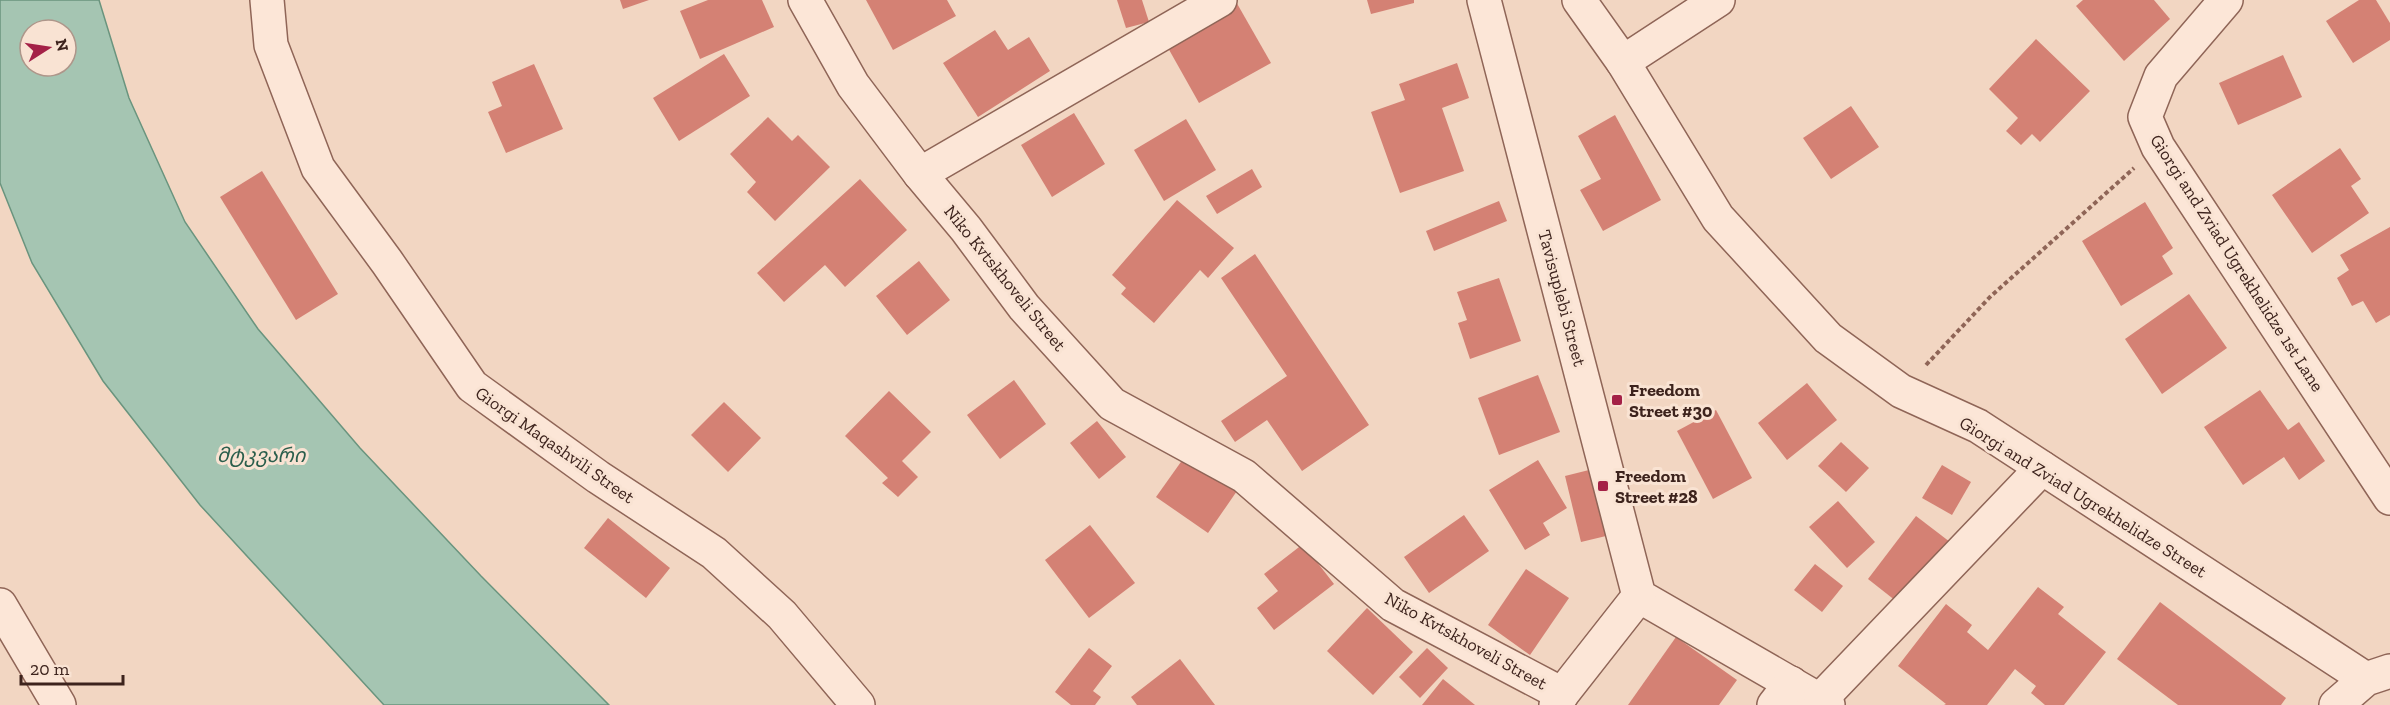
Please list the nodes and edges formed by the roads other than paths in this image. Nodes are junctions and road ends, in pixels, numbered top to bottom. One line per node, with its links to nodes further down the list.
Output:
1 (267, 0): 19 (street, Giorgi Maqashvili Street)
2 (805, 0): 9 (street, Niko Kvtskhoveli Street)
3 (1220, 0): 9 (street)
4 (1484, 0): 12 (street, Tavisuplebi Street)
5 (1579, 0): 8 (street, Giorgi and Zviad Ugrekhelidze Street)
6 (1718, 0): 8 (street)
7 (2226, 0): 11 (street, Giorgi and Zviad Ugrekhelidze 1st Lane)
8 (1623, 62): 10 (street, Giorgi and Zviad Ugrekhelidze Street)
9 (920, 174): 16 (street, Niko Kvtskhoveli Street)
10 (2042, 468): 14 (street, Giorgi and Zviad Ugrekhelidze Street); 17 (street)
11 (2390, 498)
12 (1639, 596): 15 (street); 16 (street)
13 (0, 605): 18 (street)
14 (2358, 692)
15 (1782, 694): 17 (street)
16 (1559, 699)
17 (1824, 702)
18 (59, 705)
19 (858, 705)

